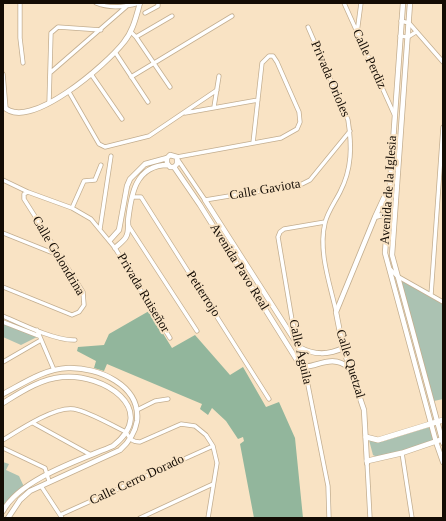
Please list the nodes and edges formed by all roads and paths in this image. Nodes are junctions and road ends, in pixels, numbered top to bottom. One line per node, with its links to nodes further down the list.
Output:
1 (20, 3): 25 (street)
2 (96, 3): 9 (street)
3 (140, 3): 9 (street); 17 (street)
4 (158, 3): 10 (street)
5 (344, 3): 19 (street, Calle Perdiz)
6 (360, 3): 19 (street)
7 (403, 3): 13 (street, Avenida de la Iglesia)
8 (410, 3): 14 (street, Avenida de la Iglesia)
9 (127, 5): 16 (street)
10 (145, 13)
11 (172, 16): 21 (street)
12 (232, 16): 26 (street)
13 (401, 21): 14 (street); 20 (street, Avenida de la Iglesia)
14 (409, 23): 18 (street); 22 (street, Avenida de la Iglesia)
15 (308, 27): 44 (street, Privada Orioles)
16 (101, 30): 27 (street); 27 (street)
17 (131, 32): 21 (street); 23 (street)
18 (416, 32): 22 (street); 24 (street)
19 (357, 34): 41 (street, Calle Perdiz)
20 (400, 36): 22 (street); 41 (street, Avenida de la Iglesia)
21 (136, 37): 26 (street)
22 (408, 37): 54 (street, Avenida de la Iglesia)
23 (115, 52): 29 (street); 31 (street)
24 (443, 62)
25 (23, 63)
26 (154, 63): 31 (street); 32 (street)
27 (51, 72): 37 (street)
28 (3, 74): 39 (street)
29 (91, 74): 34 (street); 42 (street)
30 (219, 76): 33 (street)
31 (131, 77): 36 (street)
32 (170, 87)
33 (217, 90): 38 (street); 40 (street)
34 (68, 92): 37 (street); 40 (street)
35 (258, 100): 38 (street); 45 (street); 45 (street)
36 (148, 102)
37 (49, 103): 39 (street)
38 (214, 107): 40 (street)
39 (5, 108)
40 (182, 114)
41 (394, 114): 53 (street, Avenida de la Iglesia)
42 (122, 119)
43 (443, 127): 73 (street)
44 (350, 131): 57 (street, Calle Gaviota); 61 (street, Privada Orioles)
45 (253, 144): 48 (street)
46 (111, 156): 63 (street)
47 (167, 158): 48 (street); 50 (street); 65 (street)
48 (177, 159): 51 (street); 57 (street, Avenida Pavo Real)
49 (102, 165): 58 (street)
50 (168, 165): 51 (street); 56 (street)
51 (174, 167): 86 (street, Avenida Pavo Real)
52 (3, 180): 55 (street, Privada Ruiseñor)
53 (389, 188): 54 (street); 59 (street, Calle Quetzal); 60 (street, Avenida de la Iglesia)
54 (397, 189): 69 (street, Avenida de la Iglesia)
55 (28, 192): 58 (street, Privada Ruiseñor); 68 (street, Calle Golondrina)
56 (132, 197): 62 (street); 94 (street, Petierrojo)
57 (205, 200): 83 (street, Avenida Pavo Real)
58 (72, 208): 63 (street, Privada Ruiseñor)
59 (375, 217): 60 (street); 75 (street, Calle Quetzal)
60 (387, 219): 67 (street, Avenida de la Iglesia)
61 (325, 222): 75 (street); 83 (street, Calle Águila)
62 (128, 225): 66 (street); 79 (street)
63 (100, 229): 65 (street, Privada Ruiseñor)
64 (3, 233): 68 (street)
65 (110, 240): 66 (street, Privada Ruiseñor)
66 (115, 248): 81 (street, Privada Ruiseñor)
67 (385, 254): 69 (street); 70 (street, Avenida de la Iglesia)
68 (59, 255): 72 (street, Calle Golondrina)
69 (392, 256): 71 (street, Avenida de la Iglesia)
70 (388, 267): 71 (street); 101 (street, Avenida de la Iglesia)
71 (397, 276): 73 (street); 100 (street, Avenida de la Iglesia)
72 (3, 287)
73 (431, 295): 74 (street)
74 (443, 302)
75 (336, 312): 84 (street, Calle Quetzal)
76 (3, 316): 78 (street)
77 (3, 322): 80 (street)
78 (37, 330): 80 (street); 82 (street)
79 (197, 331)
80 (40, 338): 85 (street); 89 (street)
81 (170, 338)
82 (75, 340)
83 (299, 347): 84 (street); 86 (street, Calle Águila)
84 (343, 348): 88 (street, Calle Quetzal)
85 (3, 361)
86 (303, 367): 88 (street); 125 (street, Calle Águila)
87 (61, 369): 89 (street); 90 (street); 97 (street)
88 (351, 369): 103 (street, Calle Quetzal)
89 (54, 370): 91 (street)
90 (61, 377): 92 (street); 102 (street)
91 (31, 379): 92 (street); 93 (street)
92 (34, 385): 96 (street)
93 (3, 394)
94 (269, 398)
95 (168, 399): 97 (street)
96 (3, 403)
97 (137, 410): 104 (street)
98 (443, 420): 100 (main road)
99 (33, 423): 102 (street); 105 (street); 111 (street)
100 (437, 423): 101 (main road); 106 (street, Avenida de la Iglesia)
101 (431, 425): 103 (main road); 107 (street, Avenida de la Iglesia)
102 (126, 432): 104 (street); 111 (street)
103 (366, 437): 112 (street, Calle Quetzal)
104 (130, 439): 108 (street); 115 (street)
105 (3, 440)
106 (443, 440): 107 (main road)
107 (436, 442): 110 (main road); 113 (street, Avenida de la Iglesia)
108 (213, 446): 116 (street); 121 (street, Calle Cerro Dorado)
109 (3, 448): 114 (street)
110 (402, 453): 112 (main road); 127 (street)
111 (92, 455): 114 (street)
112 (367, 462): 126 (street, Calle Quetzal)
113 (443, 462)
114 (47, 475): 115 (street); 117 (street)
115 (49, 481): 118 (street)
116 (213, 484): 123 (street); 124 (street)
117 (27, 485): 119 (street); 120 (street)
118 (41, 486): 119 (street); 121 (street)
119 (31, 490): 122 (street)
120 (3, 510)
121 (62, 517)
122 (8, 518)
123 (140, 518)
124 (208, 518)
125 (329, 518)
126 (370, 518)
127 (412, 518)

